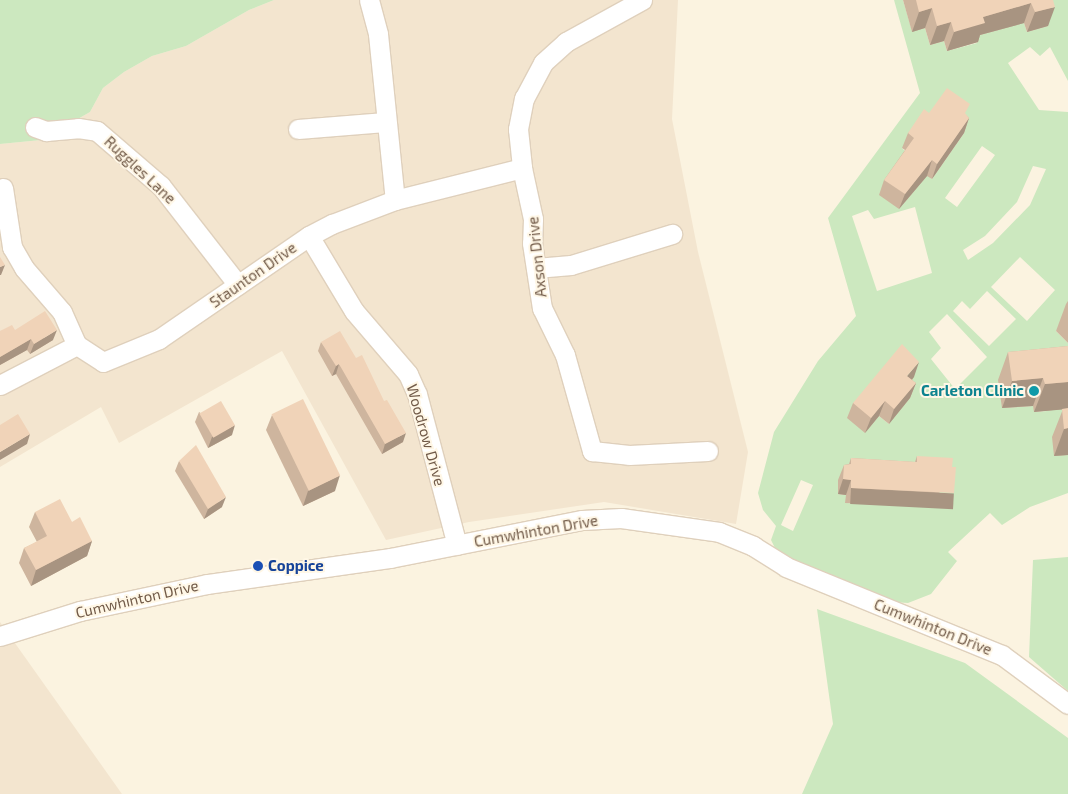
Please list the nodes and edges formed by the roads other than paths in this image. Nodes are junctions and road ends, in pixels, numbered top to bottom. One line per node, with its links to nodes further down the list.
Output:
1 (369, 0): 3 (street)
2 (642, 0): 6 (street, Axson Drive)
3 (385, 122): 5 (street); 8 (street)
4 (35, 127): 13 (street, Ruggles Lane)
5 (298, 129)
6 (522, 168): 8 (street, Staunton Drive); 12 (street, Axson Drive)
7 (3, 188): 9 (street)
8 (395, 200): 11 (street, Staunton Drive)
9 (4, 230): 14 (street)
10 (672, 234): 12 (street)
11 (309, 236): 13 (street, Staunton Drive); 17 (street, Woodrow Drive)
12 (536, 268): 16 (street, Axson Drive)
13 (238, 285): 14 (street, Staunton Drive)
14 (77, 346): 15 (street)
15 (0, 385)
16 (708, 451)
17 (457, 545): 18 (street, Cumwhinton Drive); 19 (street, Cumwhinton Drive)
18 (0, 636)
19 (1068, 704)

